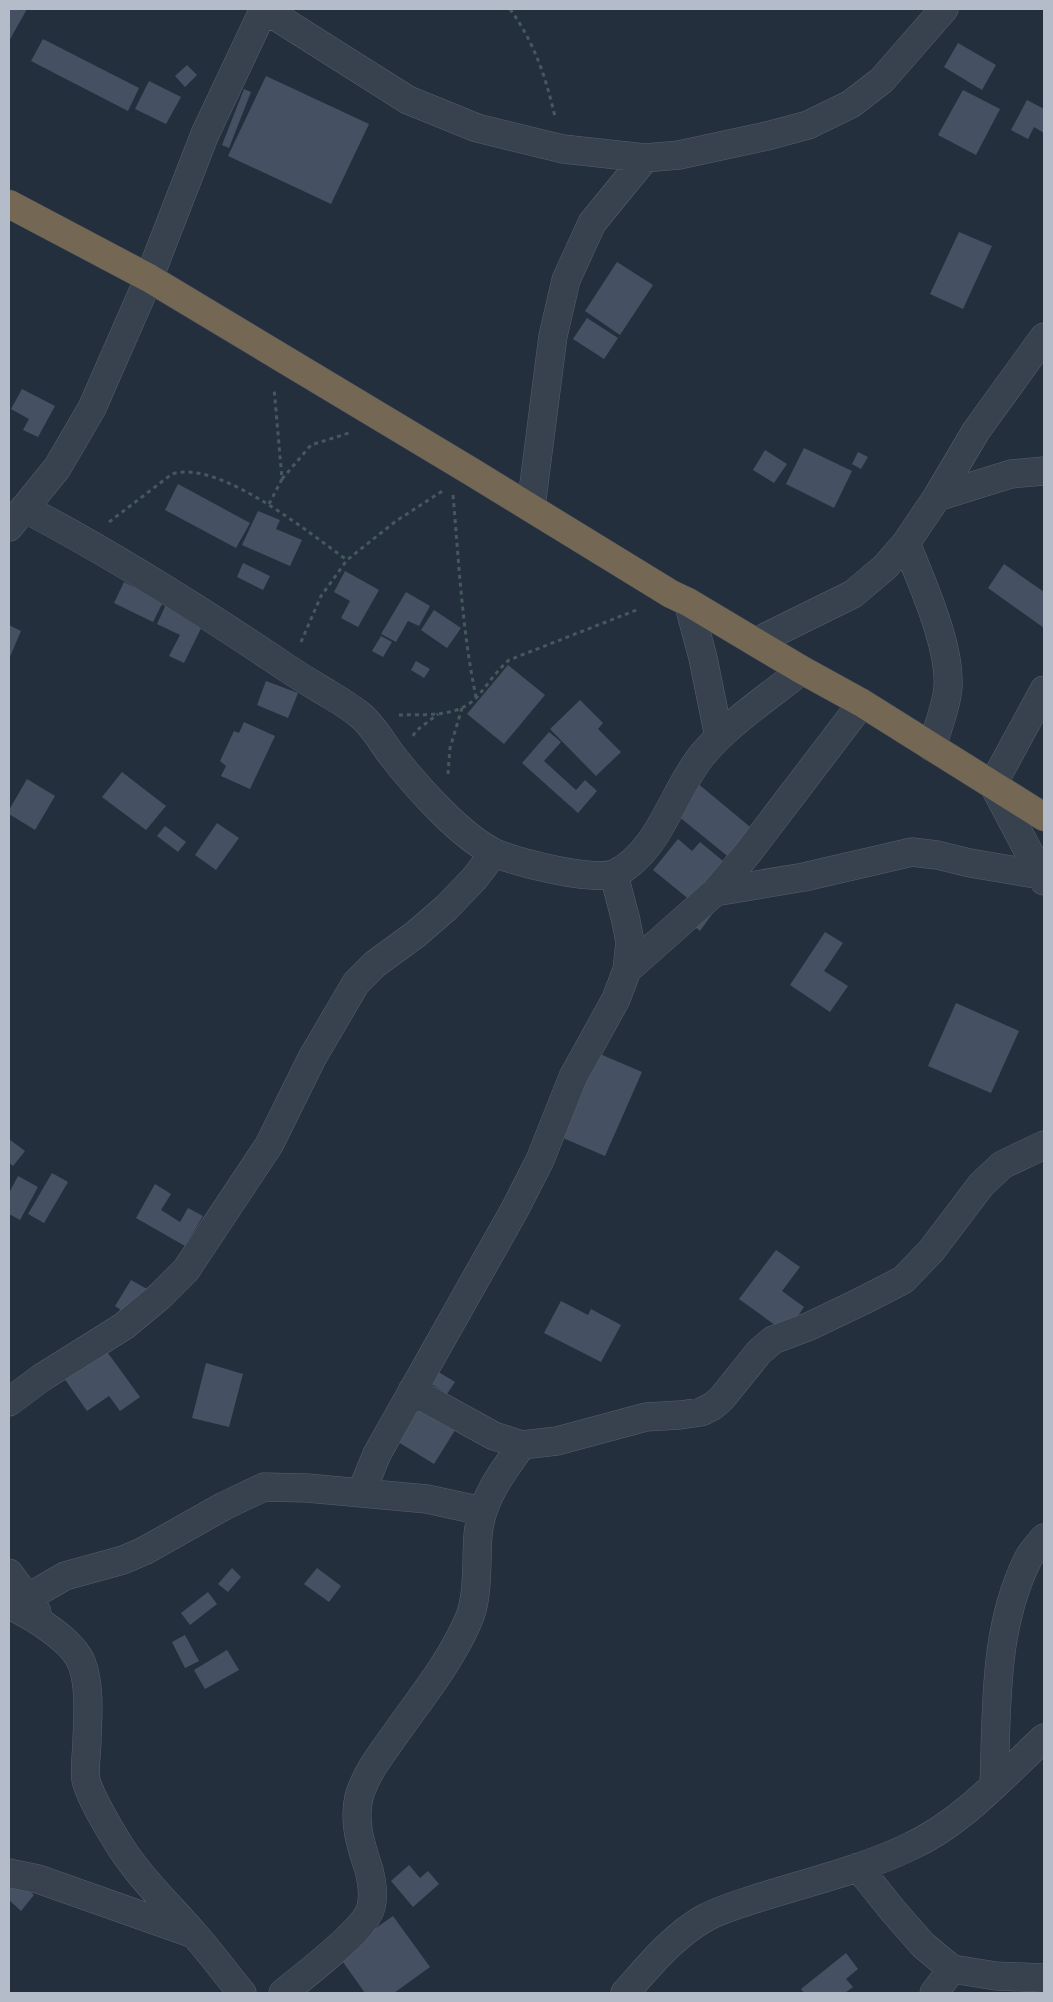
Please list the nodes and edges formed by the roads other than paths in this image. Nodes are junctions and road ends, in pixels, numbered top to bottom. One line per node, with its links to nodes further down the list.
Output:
1 (264, 9): 3 (street); 5 (street)
2 (944, 9): 3 (street)
3 (646, 158): 9 (street)
4 (9, 204): 5 (highway)
5 (149, 278): 9 (highway); 10 (street)
6 (1044, 337): 8 (street)
7 (1044, 471): 8 (street)
8 (937, 497): 11 (street)
9 (531, 507): 12 (highway)
10 (16, 517): 21 (street)
11 (906, 543): 13 (street); 18 (street)
12 (680, 598): 13 (highway); 17 (street)
13 (756, 642): 14 (highway)
14 (802, 670): 16 (highway); 17 (street)
15 (1044, 690): 19 (street)
16 (862, 703): 18 (highway); 24 (street)
17 (719, 737): 22 (street)
18 (932, 747): 19 (highway)
19 (993, 784): 20 (highway); 23 (street)
20 (1044, 817)
21 (494, 853): 22 (street); 28 (street)
22 (614, 875): 25 (street)
23 (1043, 878): 24 (street)
24 (715, 892): 25 (street)
25 (627, 970): 27 (street)
26 (1044, 1144): 29 (street)
27 (412, 1391): 29 (street); 30 (street)
28 (9, 1402)
29 (522, 1445): 31 (street)
30 (361, 1493): 31 (street); 34 (street)
31 (482, 1511): 43 (street)
32 (1044, 1538): 36 (street)
33 (9, 1573): 34 (street)
34 (18, 1602): 39 (street)
35 (1044, 1738): 36 (street)
36 (994, 1785): 37 (street)
37 (858, 1867): 40 (street); 44 (street)
38 (9, 1874): 39 (street)
39 (195, 1935): 42 (street)
40 (952, 1969): 41 (street); 45 (street)
41 (1044, 1978)
42 (242, 1993)
43 (283, 1993)
44 (625, 1993)
45 (934, 1993)

